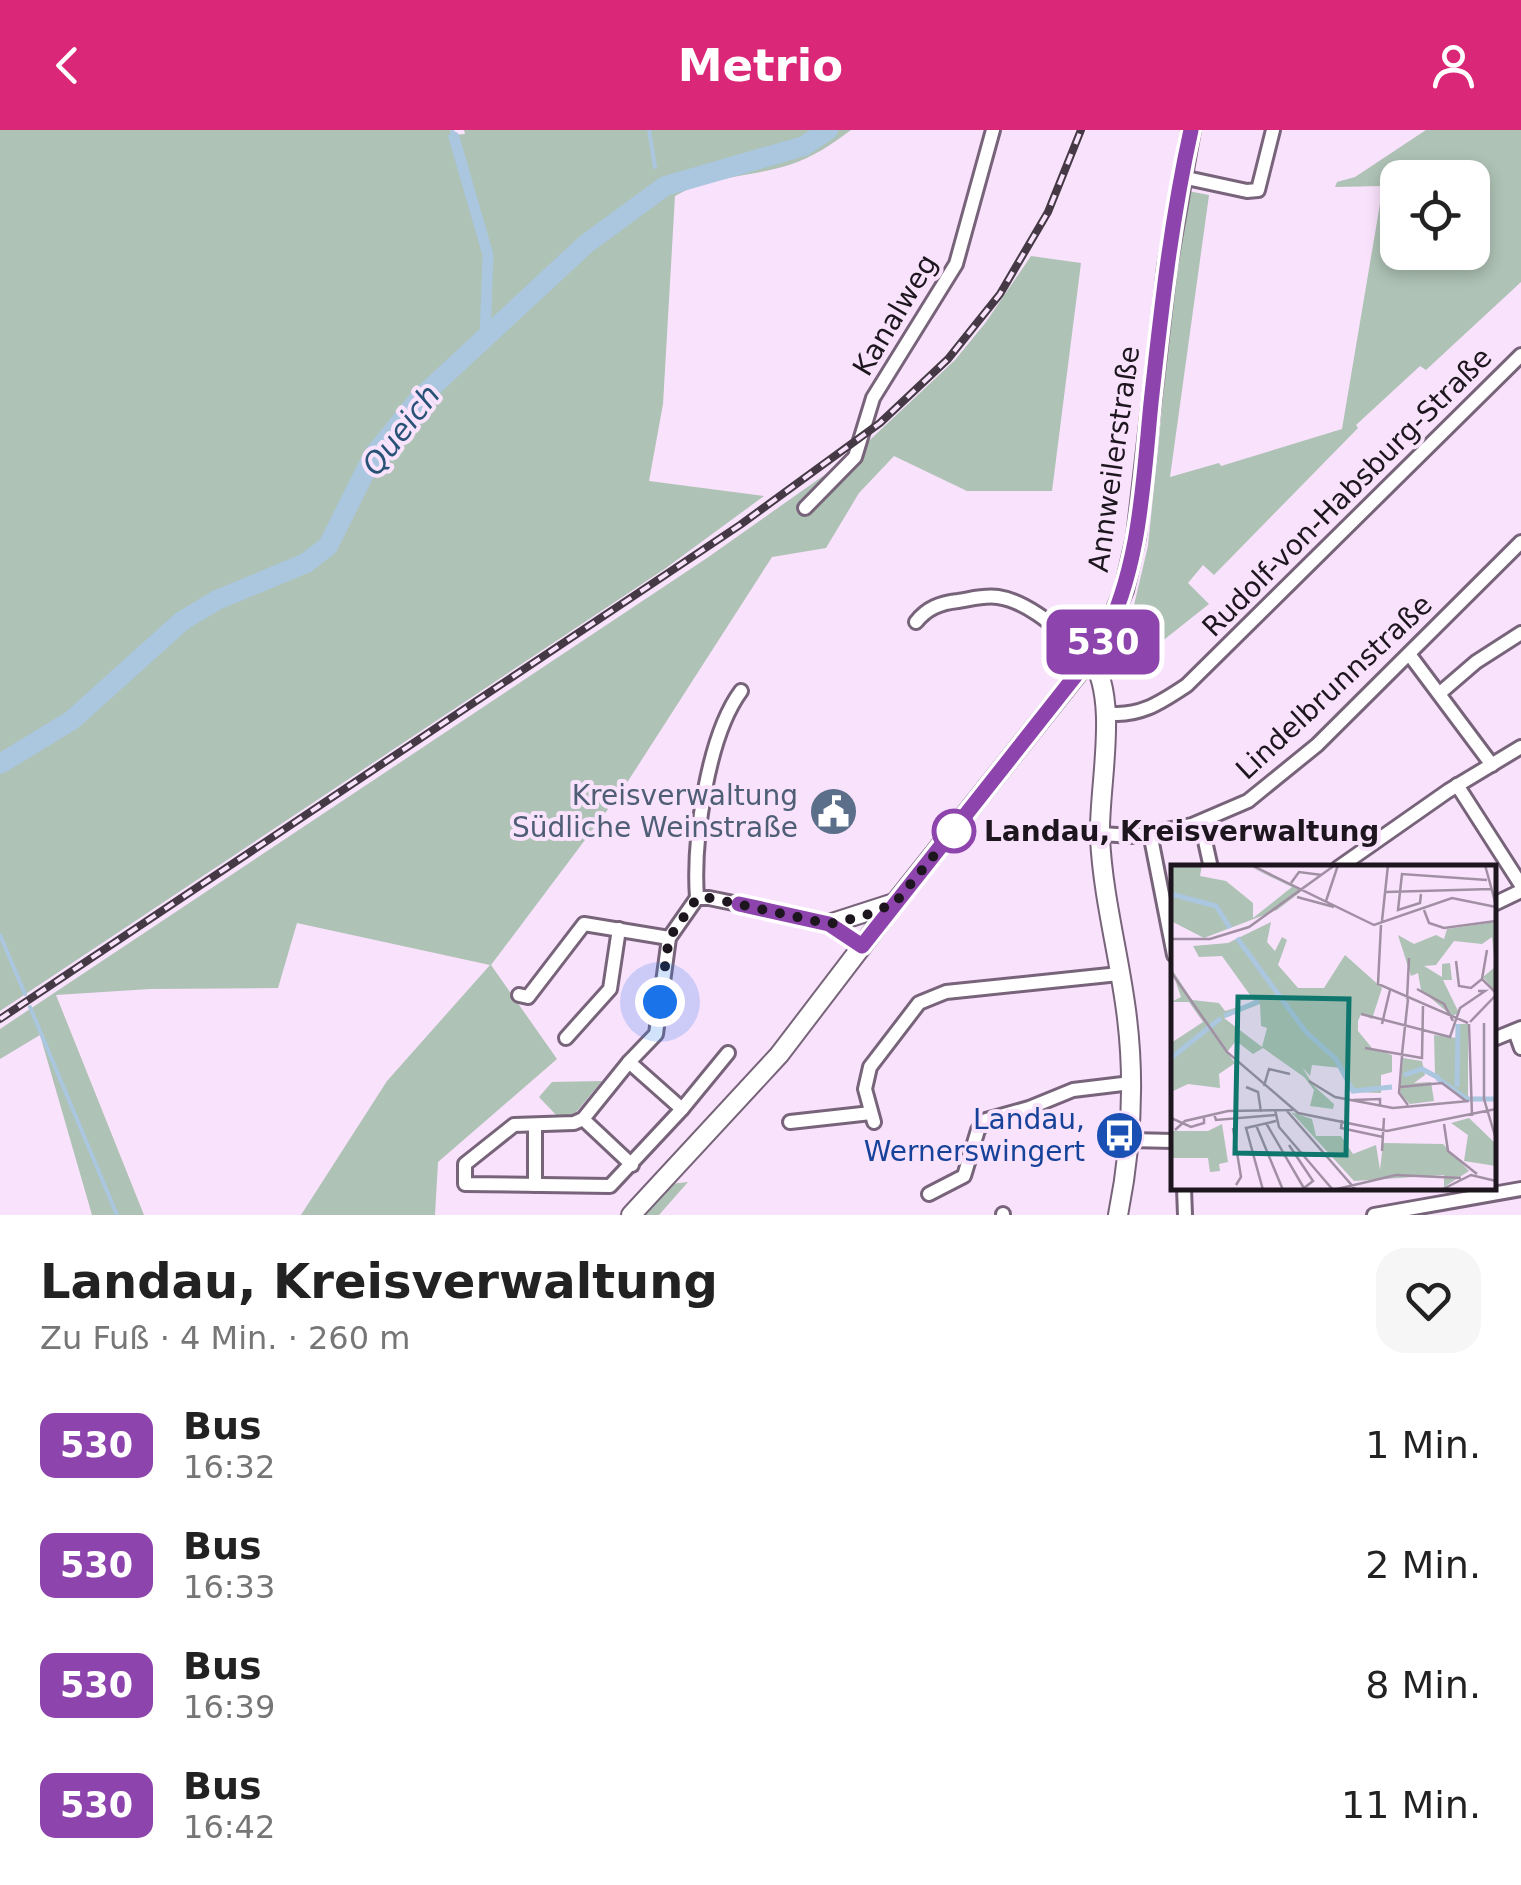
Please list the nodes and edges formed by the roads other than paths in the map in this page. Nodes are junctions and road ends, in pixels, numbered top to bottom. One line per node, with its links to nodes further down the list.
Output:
1 (993, 130): 6 (street, Kanalweg)
2 (1191, 130): 4 (street, Annweilerstraße)
3 (1273, 130): 4 (street)
4 (1182, 177): 11 (street, Annweilerstraße)
5 (1521, 355): 15 (street, Rudolf-von-Habsburg-Straße)
6 (806, 508)
7 (1521, 542): 10 (street, Lindelbrunnstraße)
8 (916, 622): 11 (street)
9 (1521, 633): 14 (street)
10 (1409, 654): 14 (street); 19 (street, Lindelbrunnstraße)
11 (1091, 658): 13 (street, Annweilerstraße); 15 (street)
12 (741, 691): 25 (street)
13 (1064, 692): 15 (street); 26 (street, Annweilerstraße)
14 (1440, 693): 17 (street)
15 (1104, 709): 20 (street)
16 (1521, 747): 17 (street)
17 (1492, 765): 18 (street)
18 (1458, 786): 23 (street); 24 (street)
19 (1201, 823): 21 (street, Lindelbrunnstraße); 22 (street)
20 (1100, 834): 21 (street, Lindelbrunnstraße); 33 (street)
21 (1150, 834): 31 (street)
22 (1210, 865)
23 (1342, 865)
24 (1521, 888): 27 (street)
25 (697, 898): 28 (street); 30 (street)
26 (895, 903): 28 (street); 32 (street, Annweilerstraße)
27 (1496, 903)
28 (829, 924): 32 (street)
29 (619, 929): 30 (street); 34 (street); 36 (street)
30 (669, 938): 39 (street)
31 (1171, 940)
32 (862, 946): 52 (street, Annweilerstraße)
33 (1119, 974): 40 (street); 43 (street)
34 (519, 995)
35 (1518, 1030): 37 (street)
36 (566, 1038)
37 (1521, 1048)
38 (728, 1053): 41 (street)
39 (629, 1062): 41 (street); 42 (street)
40 (1132, 1083): 45 (street); 51 (street)
41 (682, 1109): 47 (street)
42 (583, 1119): 44 (street); 47 (street)
43 (790, 1122)
44 (536, 1125): 48 (street); 48 (street)
45 (1129, 1140): 46 (street); 53 (street)
46 (1171, 1141)
47 (632, 1165): 48 (street)
48 (535, 1185)
49 (1521, 1189): 55 (street)
50 (1184, 1190): 54 (street)
51 (929, 1194)
52 (630, 1215)
53 (1118, 1215)
54 (1185, 1215)
55 (1374, 1215)

